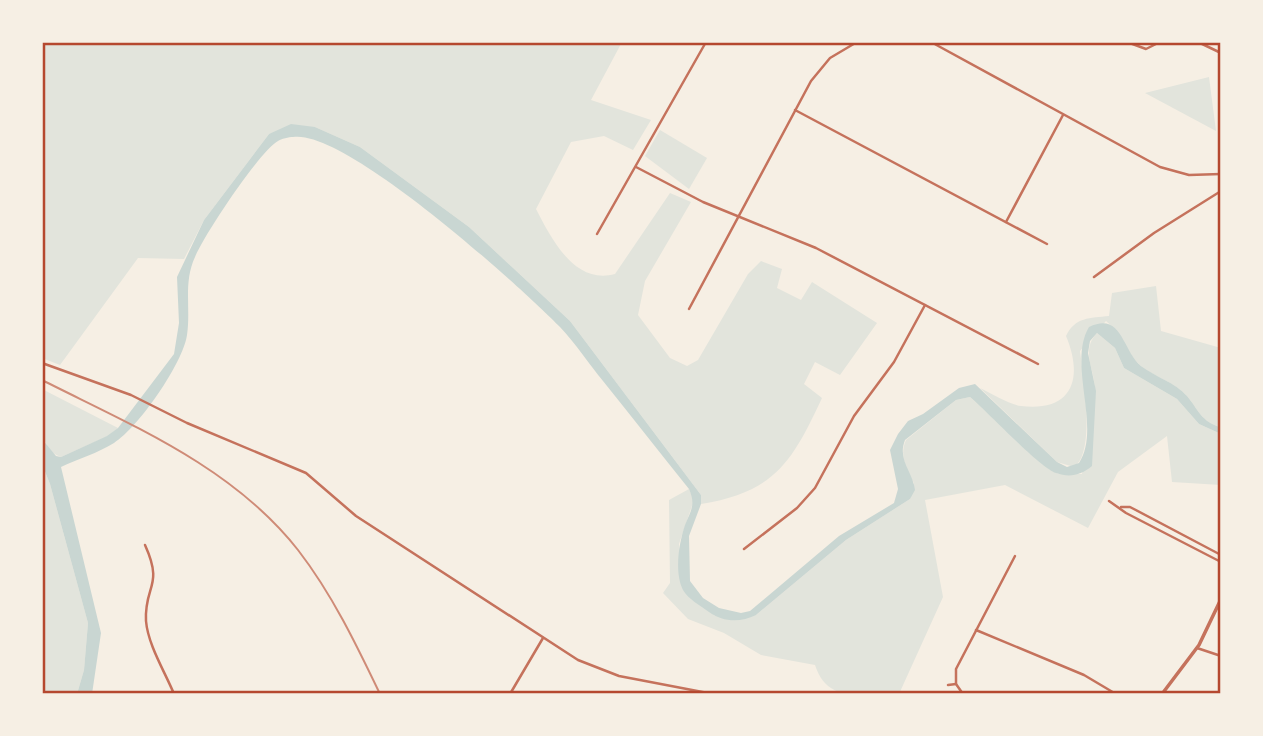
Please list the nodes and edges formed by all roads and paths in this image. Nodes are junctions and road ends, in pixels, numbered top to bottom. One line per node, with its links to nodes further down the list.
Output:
1 (706, 42): 10 (street)
2 (857, 42): 8 (street)
3 (931, 42): 9 (street)
4 (1127, 42): 5 (street)
5 (1160, 42)
6 (1198, 42): 7 (street)
7 (1221, 53)
8 (796, 110): 13 (street); 14 (street)
9 (1063, 115): 11 (street); 14 (street)
10 (636, 167): 13 (street); 15 (street)
11 (1221, 174)
12 (1221, 191): 17 (street)
13 (738, 216): 18 (street); 19 (street)
14 (1006, 222): 16 (street)
15 (597, 234)
16 (1047, 244)
17 (1094, 277)
18 (925, 305): 21 (street); 25 (street)
19 (689, 309)
20 (42, 363): 31 (street)
21 (1038, 365)
22 (1109, 501): 23 (street)
23 (1119, 506): 26 (street); 28 (street)
24 (145, 545): 37 (street)
25 (744, 549)
26 (1221, 555)
27 (1015, 556): 30 (street)
28 (1221, 562)
29 (1221, 599): 32 (street)
30 (976, 630): 34 (street); 36 (street)
31 (543, 638): 38 (street); 39 (street)
32 (1197, 648): 33 (street); 43 (street)
33 (1221, 656)
34 (956, 684): 35 (street); 40 (street)
35 (948, 685)
36 (1107, 689): 41 (street); 42 (street)
37 (174, 694)
38 (510, 694)
39 (713, 694)
40 (963, 694)
41 (1103, 694)
42 (1115, 694)
43 (1162, 694)

